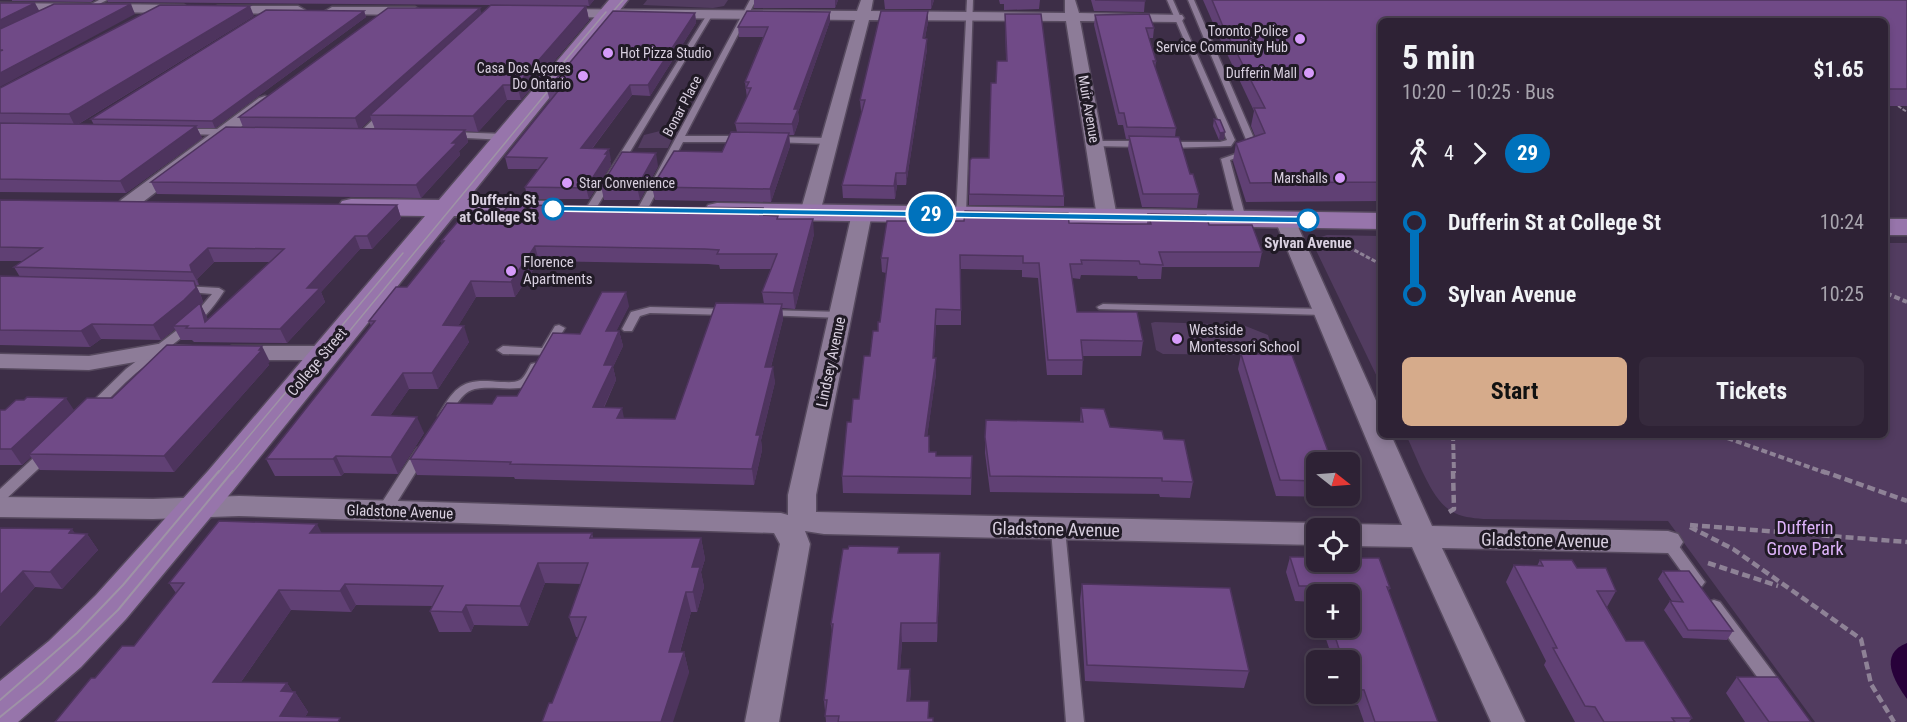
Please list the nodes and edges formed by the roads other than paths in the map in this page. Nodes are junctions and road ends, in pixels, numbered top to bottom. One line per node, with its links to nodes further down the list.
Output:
1 (104, 0): 11 (lane)
2 (260, 0): 14 (street)
3 (753, 0): 20 (lane, Bonar Place)
4 (970, 0): 21 (lane)
5 (1070, 0): 23 (street, Muir Avenue)
6 (1170, 0): 24 (lane)
7 (1191, 0): 25 (lane)
8 (613, 7): 18 (street); 19 (street); 37 (main road, College Street)
9 (0, 8): 10 (street)
10 (62, 8): 11 (street); 22 (lane)
11 (87, 8): 13 (street)
12 (865, 8): 20 (street); 21 (street); 41 (street)
13 (161, 9): 14 (street); 27 (street)
14 (243, 10): 15 (street)
15 (271, 10): 17 (street); 26 (lane)
16 (424, 10): 17 (street)
17 (386, 11): 28 (street)
18 (538, 13)
19 (710, 14): 20 (street); 49 (lane)
20 (746, 14): 38 (lane, Bonar Place)
21 (969, 16): 23 (street); 53 (lane)
22 (43, 17)
23 (1073, 17): 24 (street); 42 (street, Muir Avenue)
24 (1177, 18): 25 (lane); 44 (lane)
25 (1199, 18): 55 (lane)
26 (255, 20)
27 (132, 25)
28 (361, 30)
29 (278, 92): 32 (street)
30 (396, 103): 34 (lane)
31 (174, 132): 32 (lane)
32 (229, 133): 45 (street)
33 (351, 135): 34 (lane)
34 (362, 135): 35 (lane)
35 (373, 135)
36 (439, 135): 37 (lane)
37 (505, 137): 48 (main road, College Street)
38 (681, 139): 39 (lane); 50 (lane, Bonar Place)
39 (759, 140)
40 (770, 140): 41 (lane)
41 (829, 141): 51 (street)
42 (1095, 144): 43 (lane); 54 (street, Muir Avenue)
43 (1152, 144)
44 (1163, 144)
45 (116, 204): 46 (main road)
46 (163, 204)
47 (330, 206): 48 (main road)
48 (447, 208): 49 (main road); 69 (main road, College Street)
49 (590, 210): 50 (main road)
50 (665, 211): 51 (main road)
51 (810, 213): 52 (main road)
52 (862, 213): 53 (main road); 63 (street, Lindsey Avenue)
53 (961, 215): 54 (main road)
54 (1107, 217): 55 (main road)
55 (1241, 219): 56 (main road)
56 (1285, 220): 57 (main road); 62 (street)
57 (1378, 221)
58 (1888, 227): 59 (main road)
59 (1907, 227)
60 (171, 289): 67 (lane)
61 (1103, 307): 62 (lane)
62 (1324, 312): 72 (street)
63 (842, 315): 65 (lane); 79 (street, Lindsey Avenue)
64 (559, 328): 68 (lane)
65 (628, 329)
66 (503, 350): 68 (lane)
67 (158, 351): 69 (street); 70 (street); 71 (lane)
68 (544, 352): 78 (lane)
69 (324, 353): 77 (main road, College Street)
70 (0, 361)
71 (86, 415)
72 (1378, 418)
73 (1388, 438): 80 (street)
74 (60, 440): 75 (lane)
75 (0, 497)
76 (0, 507): 77 (street, Gladstone Avenue)
77 (198, 507): 78 (street, Gladstone Avenue); 86 (main road, College Street)
78 (384, 510): 79 (street, Gladstone Avenue)
79 (797, 524): 81 (street, Gladstone Avenue); 87 (street, Lindsey Avenue)
80 (1433, 526): 82 (street, Gladstone Avenue); 84 (street, Gladstone Avenue); 89 (street)
81 (1058, 529): 83 (street, Gladstone Avenue); 88 (lane)
82 (1677, 533): 85 (lane)
83 (1306, 534)
84 (1360, 534)
85 (1786, 703)
86 (0, 709)
87 (762, 722)
88 (1075, 722)
89 (1508, 722)

